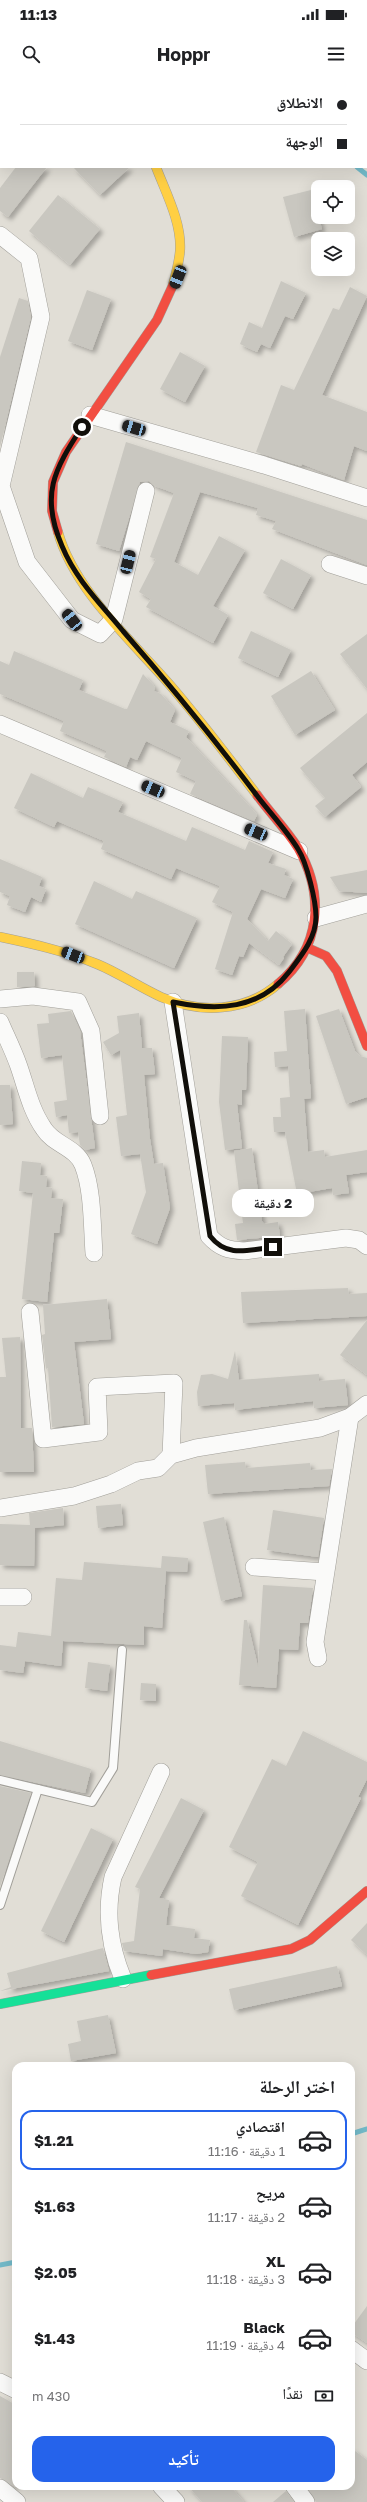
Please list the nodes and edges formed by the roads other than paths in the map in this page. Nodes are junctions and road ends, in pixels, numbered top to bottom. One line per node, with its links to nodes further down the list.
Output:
1 (156, 168): 3 (main road)
2 (0, 235): 8 (street)
3 (90, 415): 5 (street); 8 (main road)
4 (146, 491): 8 (street)
5 (367, 498)
6 (330, 564): 7 (street)
7 (367, 576)
8 (114, 619): 10 (main road)
9 (0, 724): 10 (street)
10 (299, 851): 12 (main road)
11 (367, 904): 12 (street)
12 (316, 918): 14 (main road)
13 (0, 937): 16 (main road)
14 (308, 948): 16 (main road); 18 (main road)
15 (0, 998): 19 (street)
16 (173, 1002): 20 (street)
17 (0, 1022): 21 (street)
18 (367, 1046)
19 (100, 1116)
20 (367, 1246)
21 (94, 1253)
22 (30, 1312): 25 (street)
23 (367, 1404): 24 (street)
24 (350, 1417): 25 (street); 28 (street)
25 (171, 1455): 26 (street)
26 (0, 1508)
27 (254, 1567): 28 (street)
28 (325, 1572): 32 (street)
29 (0, 1597): 30 (street)
30 (23, 1597)
31 (122, 1650): 35 (lane)
32 (318, 1658)
33 (161, 1772): 38 (street)
34 (0, 1780): 35 (lane)
35 (38, 1789): 37 (lane)
36 (367, 1891): 38 (main road)
37 (0, 1905)
38 (123, 1979): 39 (main road)
39 (0, 2004)
40 (355, 2352): 41 (street)
41 (367, 2361)
42 (0, 2382): 43 (street)
43 (12, 2388)
44 (0, 2488): 47 (street)
45 (165, 2490): 48 (street)
46 (297, 2490): 49 (street)
47 (17, 2502)
48 (176, 2502)
49 (306, 2502)

